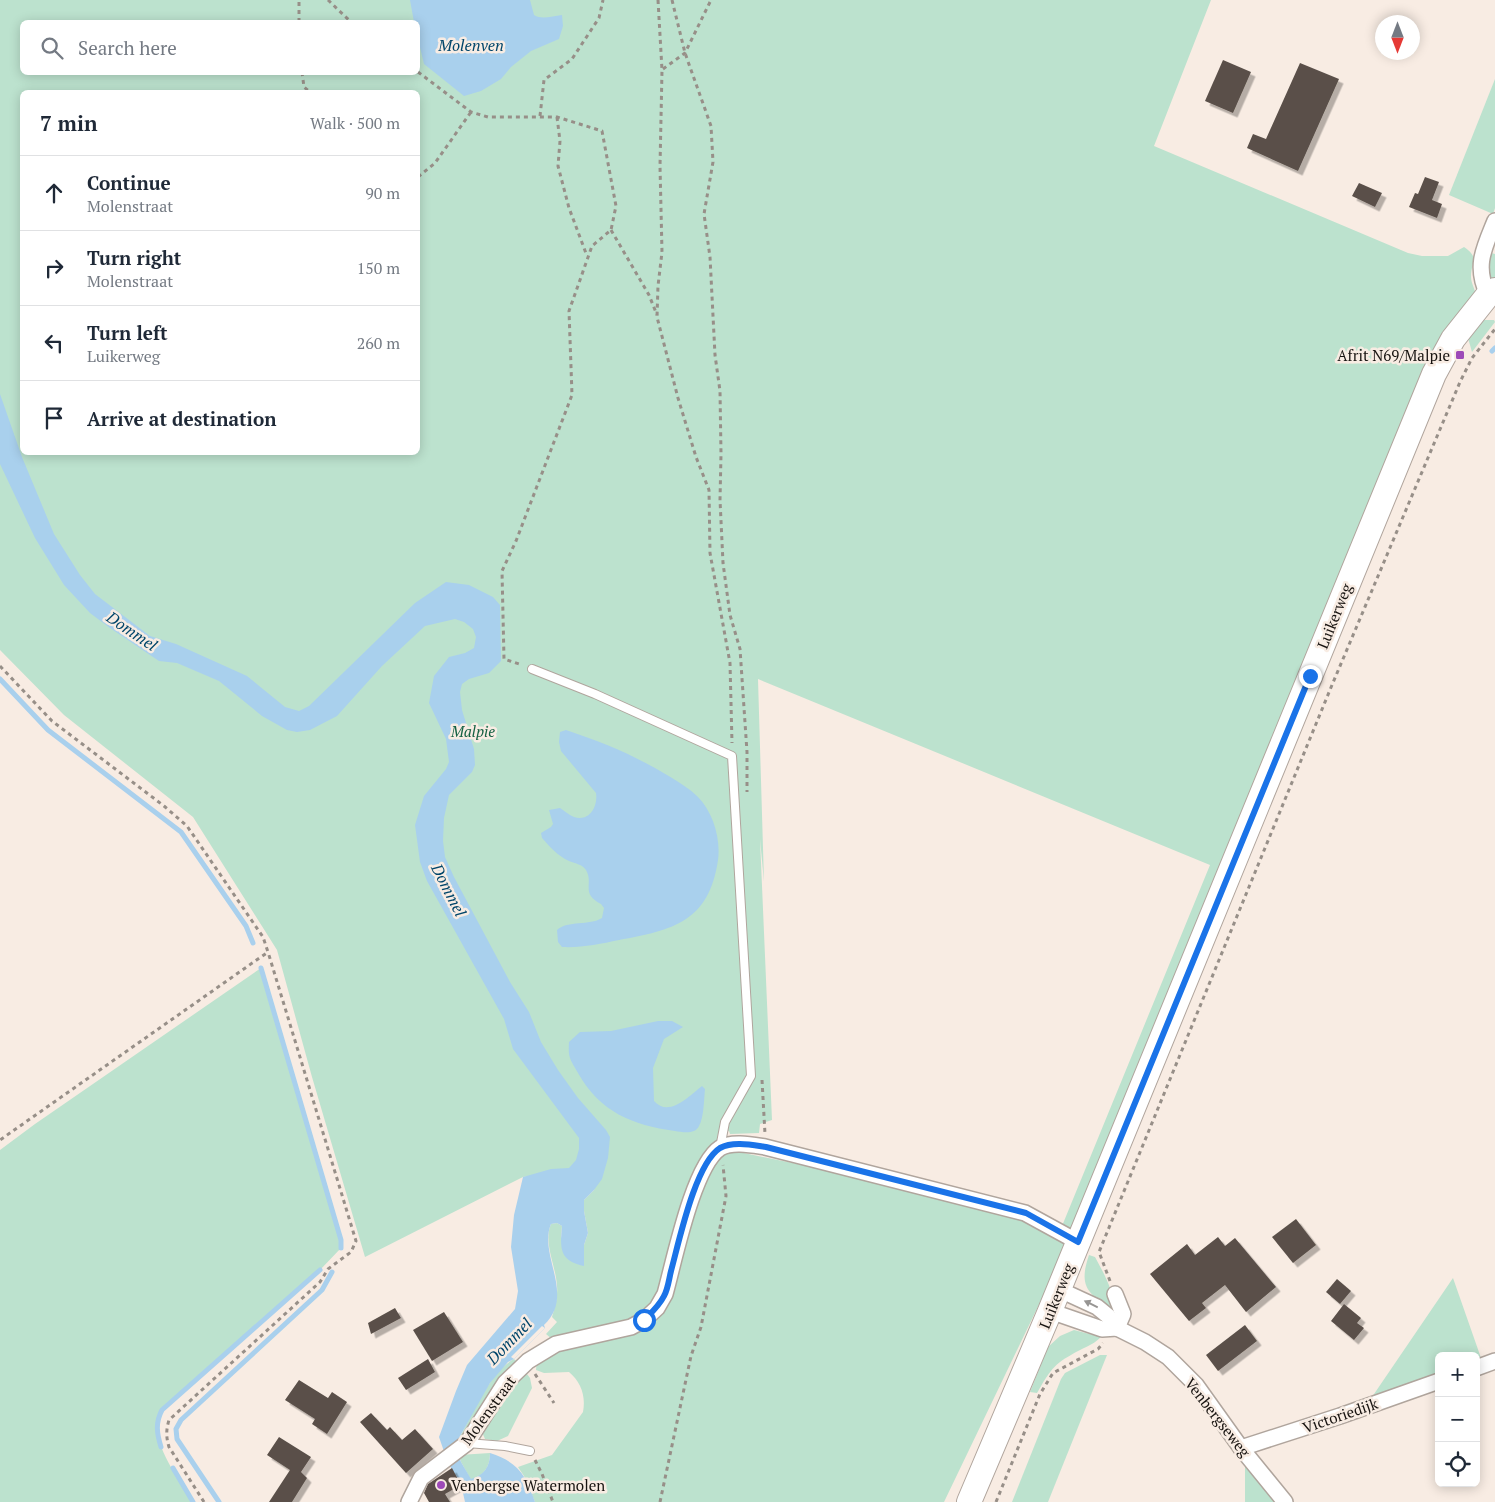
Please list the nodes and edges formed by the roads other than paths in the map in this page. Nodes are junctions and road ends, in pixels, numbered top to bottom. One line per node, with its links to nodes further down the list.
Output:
1 (1495, 221): 2 (street, Luikerweg)
2 (1492, 292): 5 (main road, Luikerweg)
3 (532, 669): 4 (lane)
4 (720, 1148): 5 (street); 12 (street, Molenstraat)
5 (1078, 1242): 7 (main road, Luikerweg)
6 (1115, 1294): 8 (street)
7 (1054, 1300): 8 (street, Venbergseweg); 8 (street, Venbergseweg, one-way to 7); 16 (main road, Luikerweg)
8 (1117, 1328): 13 (street, Venbergseweg)
9 (1495, 1361): 10 (street)
10 (1480, 1367)
11 (1435, 1382): 13 (street, Victoriedijk)
12 (463, 1447): 14 (lane); 15 (street, Molenstraat)
13 (1241, 1448): 17 (street, Venbergseweg)
14 (530, 1451)
15 (409, 1502)
16 (969, 1502)
17 (1285, 1502)

